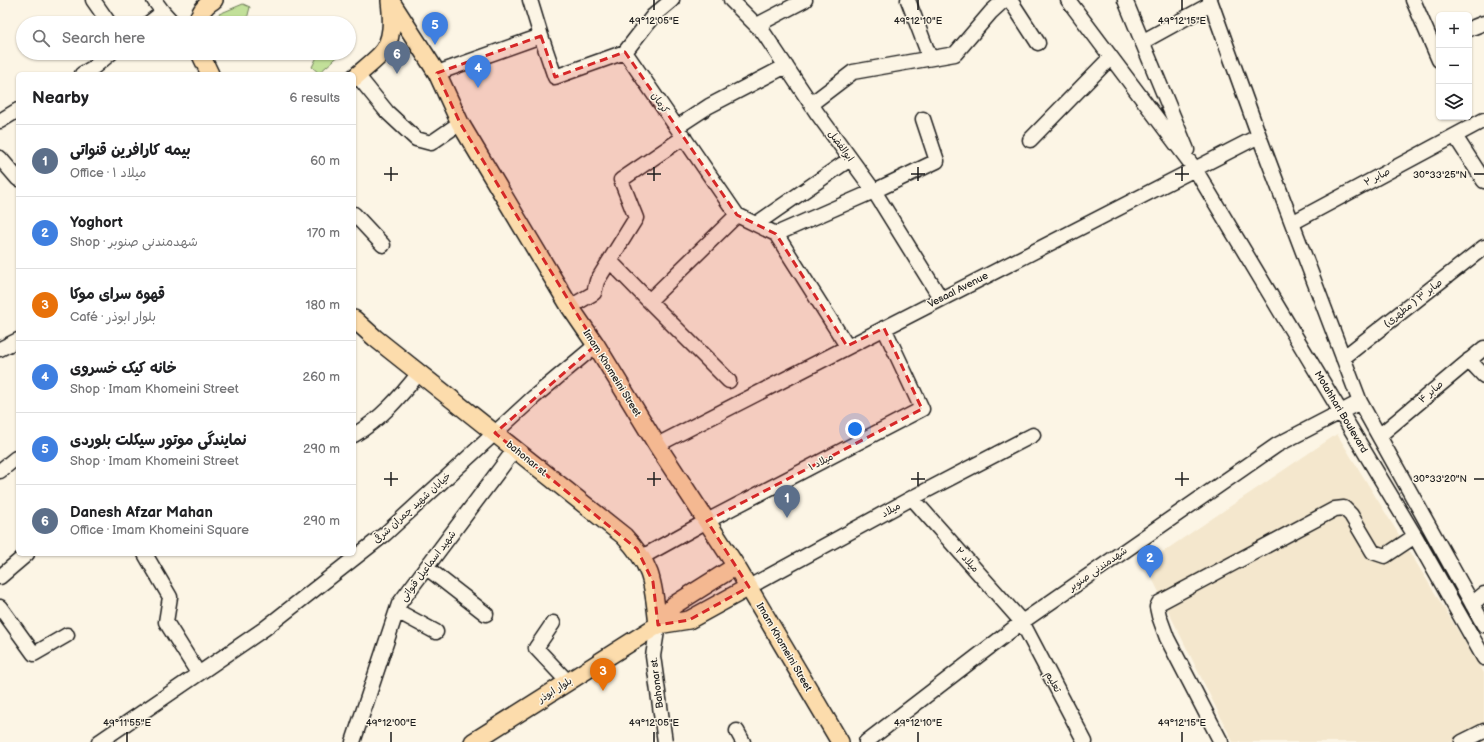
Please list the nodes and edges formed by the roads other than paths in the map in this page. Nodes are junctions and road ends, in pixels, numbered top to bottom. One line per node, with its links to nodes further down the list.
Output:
1 (93, 0): 17 (street)
2 (154, 0): 16 (street)
3 (214, 0): 20 (main road)
4 (390, 0): 34 (main road, Imam Khomeini Street); 37 (main road)
5 (530, 0): 24 (street)
6 (672, 0): 28 (street)
7 (732, 0): 22 (street, ابوالفضل)
8 (805, 0): 22 (street)
9 (908, 0): 30 (street)
10 (1004, 0): 30 (street)
11 (1010, 0): 27 (street)
12 (1068, 0): 29 (street)
13 (1125, 0): 26 (street)
14 (1414, 0): 25 (street)
15 (1210, 2): 26 (street); 47 (street, Motahhari Boulevard)
16 (163, 12): 18 (street); 19 (street)
17 (104, 16)
18 (158, 16)
19 (167, 16)
20 (199, 16)
21 (1484, 23): 23 (street)
22 (757, 25): 33 (street, ابوالفضل)
23 (1472, 28)
24 (541, 36): 28 (street); 34 (street)
25 (1435, 41)
26 (1142, 42): 52 (street)
27 (1038, 44)
28 (625, 52): 46 (street, کرمان)
29 (1111, 57): 49 (street); 52 (street)
30 (930, 58): 39 (street)
31 (104, 60): 35 (street)
32 (203, 60): 36 (main road)
33 (786, 66): 39 (street, ابوالفضل); 46 (street)
34 (435, 70): 44 (main road, Imam Khomeini Street)
35 (91, 72)
36 (209, 72)
37 (356, 75)
38 (356, 77): 44 (street)
39 (811, 104): 51 (street, ابوالفضل)
40 (16, 111): 43 (street)
41 (923, 119): 55 (street)
42 (1484, 120): 45 (street, صابر ۲)
43 (0, 121)
44 (460, 123): 66 (main road, Imam Khomeini Street)
45 (1466, 123): 48 (street, صابر ۲)
46 (680, 132): 56 (street, کرمان); 63 (street)
47 (1258, 136): 52 (street, Vesaal Avenue); 58 (street, Motahhari Boulevard)
48 (1455, 136): 54 (street); 58 (street, صابر ۲)
49 (1030, 140)
50 (0, 158): 53 (street)
51 (850, 159): 55 (street, ابوالفضل); 59 (street)
52 (1195, 169): 64 (street, Vesaal Avenue); 80 (street, Motahhari Boulevard)
53 (16, 174)
54 (1484, 181)
55 (874, 192): 60 (street); 64 (street, ابوالفضل)
56 (737, 215): 59 (street); 65 (street)
57 (356, 216): 61 (street)
58 (1292, 223): 74 (street, Motahhari Boulevard)
59 (756, 224): 60 (street)
60 (776, 234): 71 (street)
61 (382, 245)
62 (1484, 247): 74 (street, صابر ۳ ( مطهری))
63 (610, 261): 65 (street); 66 (street)
64 (941, 298): 68 (street, Vesaal Avenue)
65 (649, 301): 78 (street)
66 (570, 307): 70 (main road, Imam Khomeini Street)
67 (356, 321): 76 (main road, bahonar st.)
68 (884, 328): 71 (street, Vesaal Avenue); 90 (street, میلاد ۱)
69 (16, 341): 73 (street)
70 (596, 345): 81 (street, خیابان شهید چمران شرقی); 85 (main road, Imam Khomeini Street)
71 (848, 346): 85 (street, Vesaal Avenue)
72 (1484, 348): 75 (street, صابر ۴)
73 (0, 349)
74 (1343, 358): 79 (street, Motahhari Boulevard)
75 (1469, 360): 77 (street); 84 (street, صابر ۴)
76 (419, 373): 81 (main road, bahonar st.); 82 (street)
77 (1484, 376)
78 (729, 381)
79 (1360, 402): 80 (street, شهدمندنی صنوبر); 84 (street, Motahhari Boulevard)
80 (1341, 412): 91 (street, Motahhari Boulevard); 104 (street, شهدمندنی صنوبر)
81 (495, 433): 86 (main road, bahonar st.); 111 (street, خیابان شهید چمران شرقی)
82 (356, 434)
83 (1033, 435): 89 (street, میلاد)
84 (1379, 436): 100 (street, Motahhari Boulevard)
85 (657, 445): 90 (main road, Imam Khomeini Street)
86 (515, 449): 94 (main road, bahonar st.); 96 (street, شهید اسماعیل قنواتی)
87 (16, 458): 88 (street)
88 (0, 471)
89 (912, 498): 98 (street, میلاد); 104 (street, میلاد ۲)
90 (707, 521): 94 (street, میلاد ۱); 95 (main road, Imam Khomeini Street)
91 (1415, 536): 110 (street, Motahhari Boulevard); 122 (street)
92 (25, 556): 97 (street)
93 (146, 556): 111 (street)
94 (642, 557): 106 (main road, bahonar st.)
95 (736, 566): 98 (main road, Imam Khomeini Street); 106 (main road)
96 (427, 568): 102 (street, شهید اسماعیل قنواتی); 103 (street)
97 (0, 577)
98 (749, 587): 106 (main road); 119 (main road, Imam Khomeini Street)
99 (1484, 594): 100 (street)
100 (1472, 604): 107 (street, Motahhari Boulevard)
101 (0, 607): 109 (street)
102 (397, 611): 108 (street); 116 (street, شهید اسماعیل قنواتی)
103 (486, 614)
104 (1022, 622): 120 (street, شهدمندنی صنوبر); 121 (street, تعلیم)
105 (553, 623): 112 (street)
106 (658, 625): 112 (main road, بلوار ابوذر); 118 (street, Bahonar st.)
107 (1484, 625)
108 (436, 632)
109 (67, 635)
110 (1484, 658)
111 (198, 674): 115 (street, خیابان شهید چمران شرقی)
112 (568, 682): 117 (main road, بلوار ابوذر)
113 (1484, 731): 114 (street)
114 (1466, 741)
115 (99, 742)
116 (353, 742)
117 (475, 742)
118 (665, 742)
119 (840, 742)
120 (866, 742)
121 (1085, 742)
122 (1221, 742)

